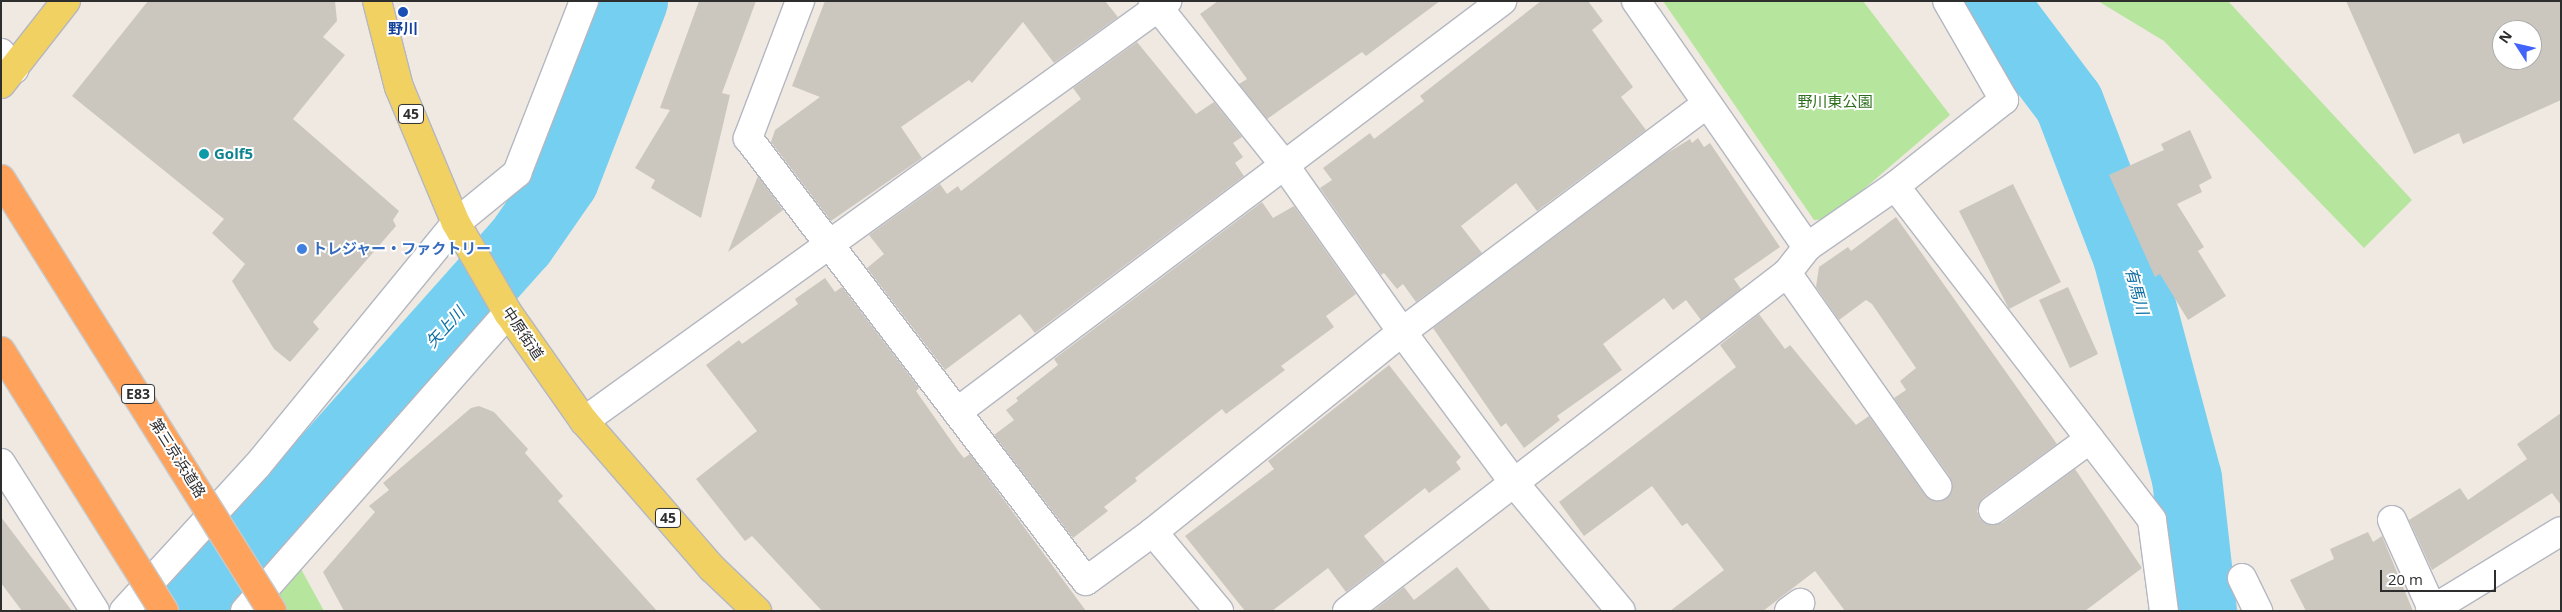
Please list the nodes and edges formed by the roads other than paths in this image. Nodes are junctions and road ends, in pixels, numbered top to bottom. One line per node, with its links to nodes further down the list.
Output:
1 (66, 1): 9 (main road)
2 (377, 1): 14 (main road, 中原街道 / 45)
3 (584, 1): 14 (street)
4 (800, 1): 15 (street)
5 (1502, 1): 11 (street)
6 (1636, 1): 10 (street)
7 (1947, 1): 13 (street)
8 (1159, 3): 11 (street); 15 (street)
9 (5, 69)
10 (1707, 104): 16 (street); 19 (street)
11 (1285, 166): 19 (street); 21 (street)
12 (1, 179): 37 (highway, 第三京浜道路 / E83, bridge)
13 (1895, 186): 16 (street); 23 (street)
14 (456, 223): 18 (main road, 中原街道 / 45); 34 (street)
15 (827, 245): 21 (street); 22 (street)
16 (1808, 247): 17 (street)
17 (1787, 273): 25 (street); 26 (street)
18 (508, 313): 22 (main road, 中原街道 / 45); 36 (street)
19 (1402, 332): 25 (street); 29 (street)
20 (1, 351): 35 (highway, bridge)
21 (957, 412): 29 (street)
22 (584, 421): 38 (main road, 中原街道 / 45)
23 (2090, 439): 27 (street); 42 (street)
24 (1, 463): 33 (street)
25 (1515, 484): 40 (street); 41 (street)
26 (1937, 486)
27 (1993, 510)
28 (2392, 520): 32 (street)
29 (1153, 532): 39 (street)
30 (2561, 532): 32 (street)
31 (2242, 578): 43 (street)
32 (2431, 610)
33 (95, 611)
34 (124, 611)
35 (164, 611)
36 (245, 611)
37 (272, 611)
38 (757, 611)
39 (1219, 611)
40 (1347, 611)
41 (1621, 611)
42 (2164, 611)
43 (2258, 611)

